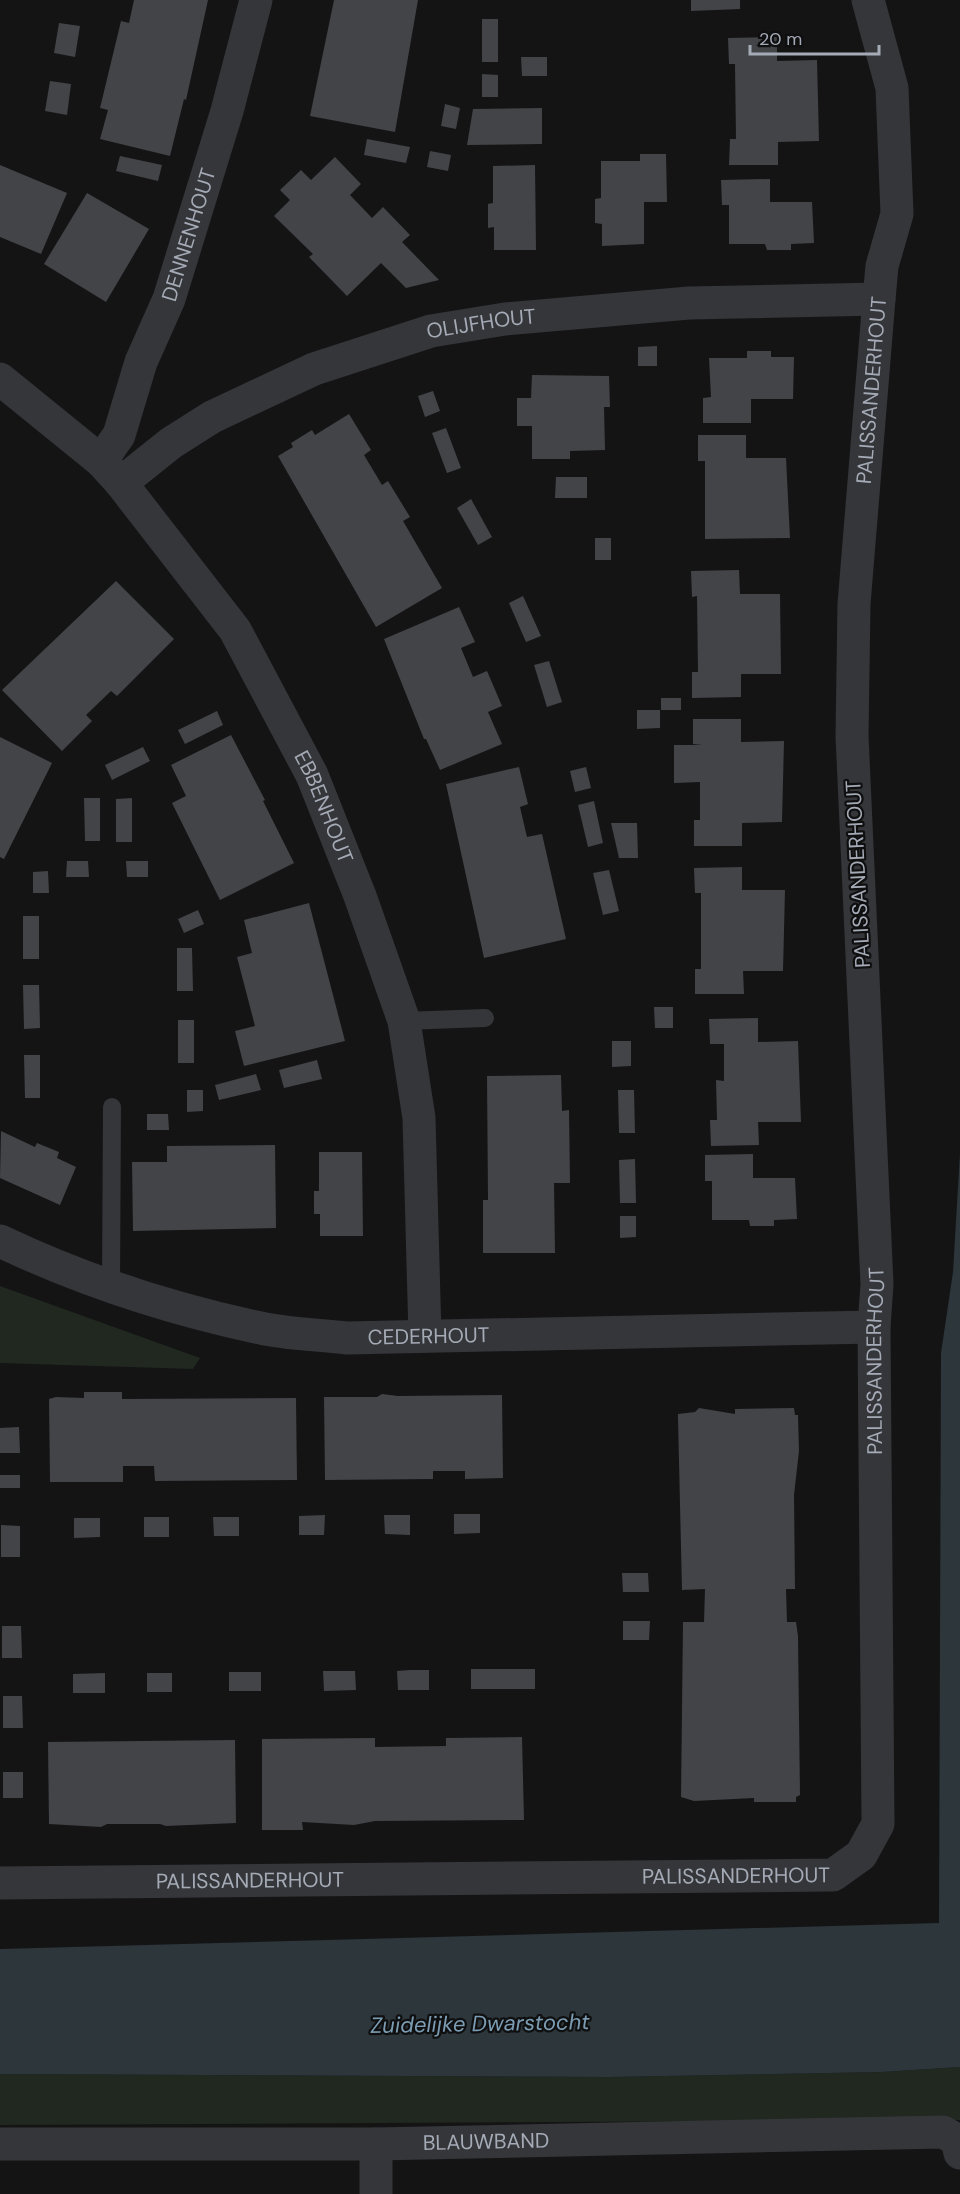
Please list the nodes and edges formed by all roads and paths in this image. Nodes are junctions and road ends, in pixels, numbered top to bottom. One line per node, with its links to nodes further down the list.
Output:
1 (256, 0): 5 (street, DENNENHOUT)
2 (868, 0): 3 (street, PALISSANDERHOUT)
3 (879, 298): 5 (street, OLIJFHOUT); 11 (street, PALISSANDERHOUT)
4 (0, 379): 5 (street, EBBENHOUT)
5 (111, 472): 7 (street, EBBENHOUT)
6 (485, 1017): 7 (lane)
7 (404, 1021): 12 (street, EBBENHOUT)
8 (112, 1107): 10 (lane)
9 (0, 1241): 10 (street, CEDERHOUT)
10 (111, 1287): 12 (street, CEDERHOUT)
11 (874, 1327): 12 (street, CEDERHOUT); 13 (street, PALISSANDERHOUT)
12 (425, 1336)
13 (0, 1883)
14 (0, 2144): 15 (street, BLAUWBAND)
15 (376, 2144): 16 (street, BLAUWBAND); 17 (street)
16 (960, 2153)
17 (376, 2194)

